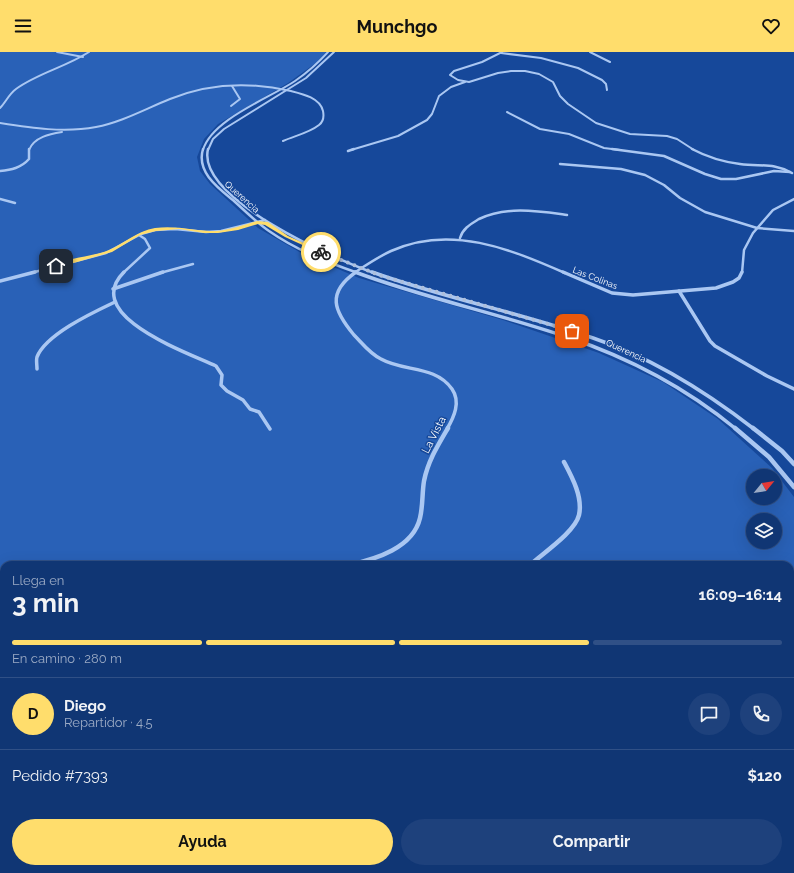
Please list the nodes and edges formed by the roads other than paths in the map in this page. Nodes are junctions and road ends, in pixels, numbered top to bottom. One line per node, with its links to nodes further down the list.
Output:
1 (57, 52): 7 (street)
2 (89, 52): 7 (street)
3 (328, 52): 11 (street, Querencia)
4 (334, 52): 12 (street, Querencia)
5 (502, 52): 9 (street); 13 (street)
6 (590, 52): 8 (street)
7 (83, 57): 15 (street)
8 (610, 62)
9 (465, 82): 20 (street); 23 (street)
10 (232, 86): 11 (street); 14 (street); 18 (street)
11 (281, 89): 12 (street); 29 (street, Querencia)
12 (287, 90): 19 (street); 28 (street, Querencia)
13 (607, 90)
14 (231, 106)
15 (0, 108)
16 (507, 112): 23 (street)
17 (0, 123): 18 (street)
18 (70, 130): 22 (street)
19 (283, 141)
20 (348, 151)
21 (560, 164): 30 (street)
22 (0, 171)
23 (793, 173)
24 (0, 199): 26 (street)
25 (794, 199): 30 (street, Las Colinas)
26 (14, 203)
27 (567, 215): 33 (street)
28 (266, 220): 29 (street); 34 (street, Querencia)
29 (257, 222): 32 (street); 34 (street); 35 (street, Querencia)
30 (757, 228): 31 (street); 41 (street, Las Colinas)
31 (794, 231)
32 (139, 234): 39 (street); 40 (street)
33 (460, 238): 37 (street, Las Colinas); 41 (street, Las Colinas)
34 (300, 241): 37 (street, Querencia)
35 (308, 253): 37 (street); 38 (street, Querencia)
36 (193, 264): 40 (street)
37 (362, 269): 38 (street, Las Colinas); 43 (street, Querencia)
38 (356, 273): 44 (street, Querencia); 51 (street, La Vista)
39 (0, 281)
40 (113, 289): 42 (street)
41 (679, 291): 46 (street)
42 (115, 302): 45 (street); 47 (street)
43 (504, 311): 44 (street); 49 (street, Querencia)
44 (500, 316): 50 (street, Querencia)
45 (37, 369)
46 (794, 389)
47 (270, 429)
48 (564, 462): 52 (street)
49 (794, 464)
50 (794, 487)
51 (369, 561)
52 (535, 561)

